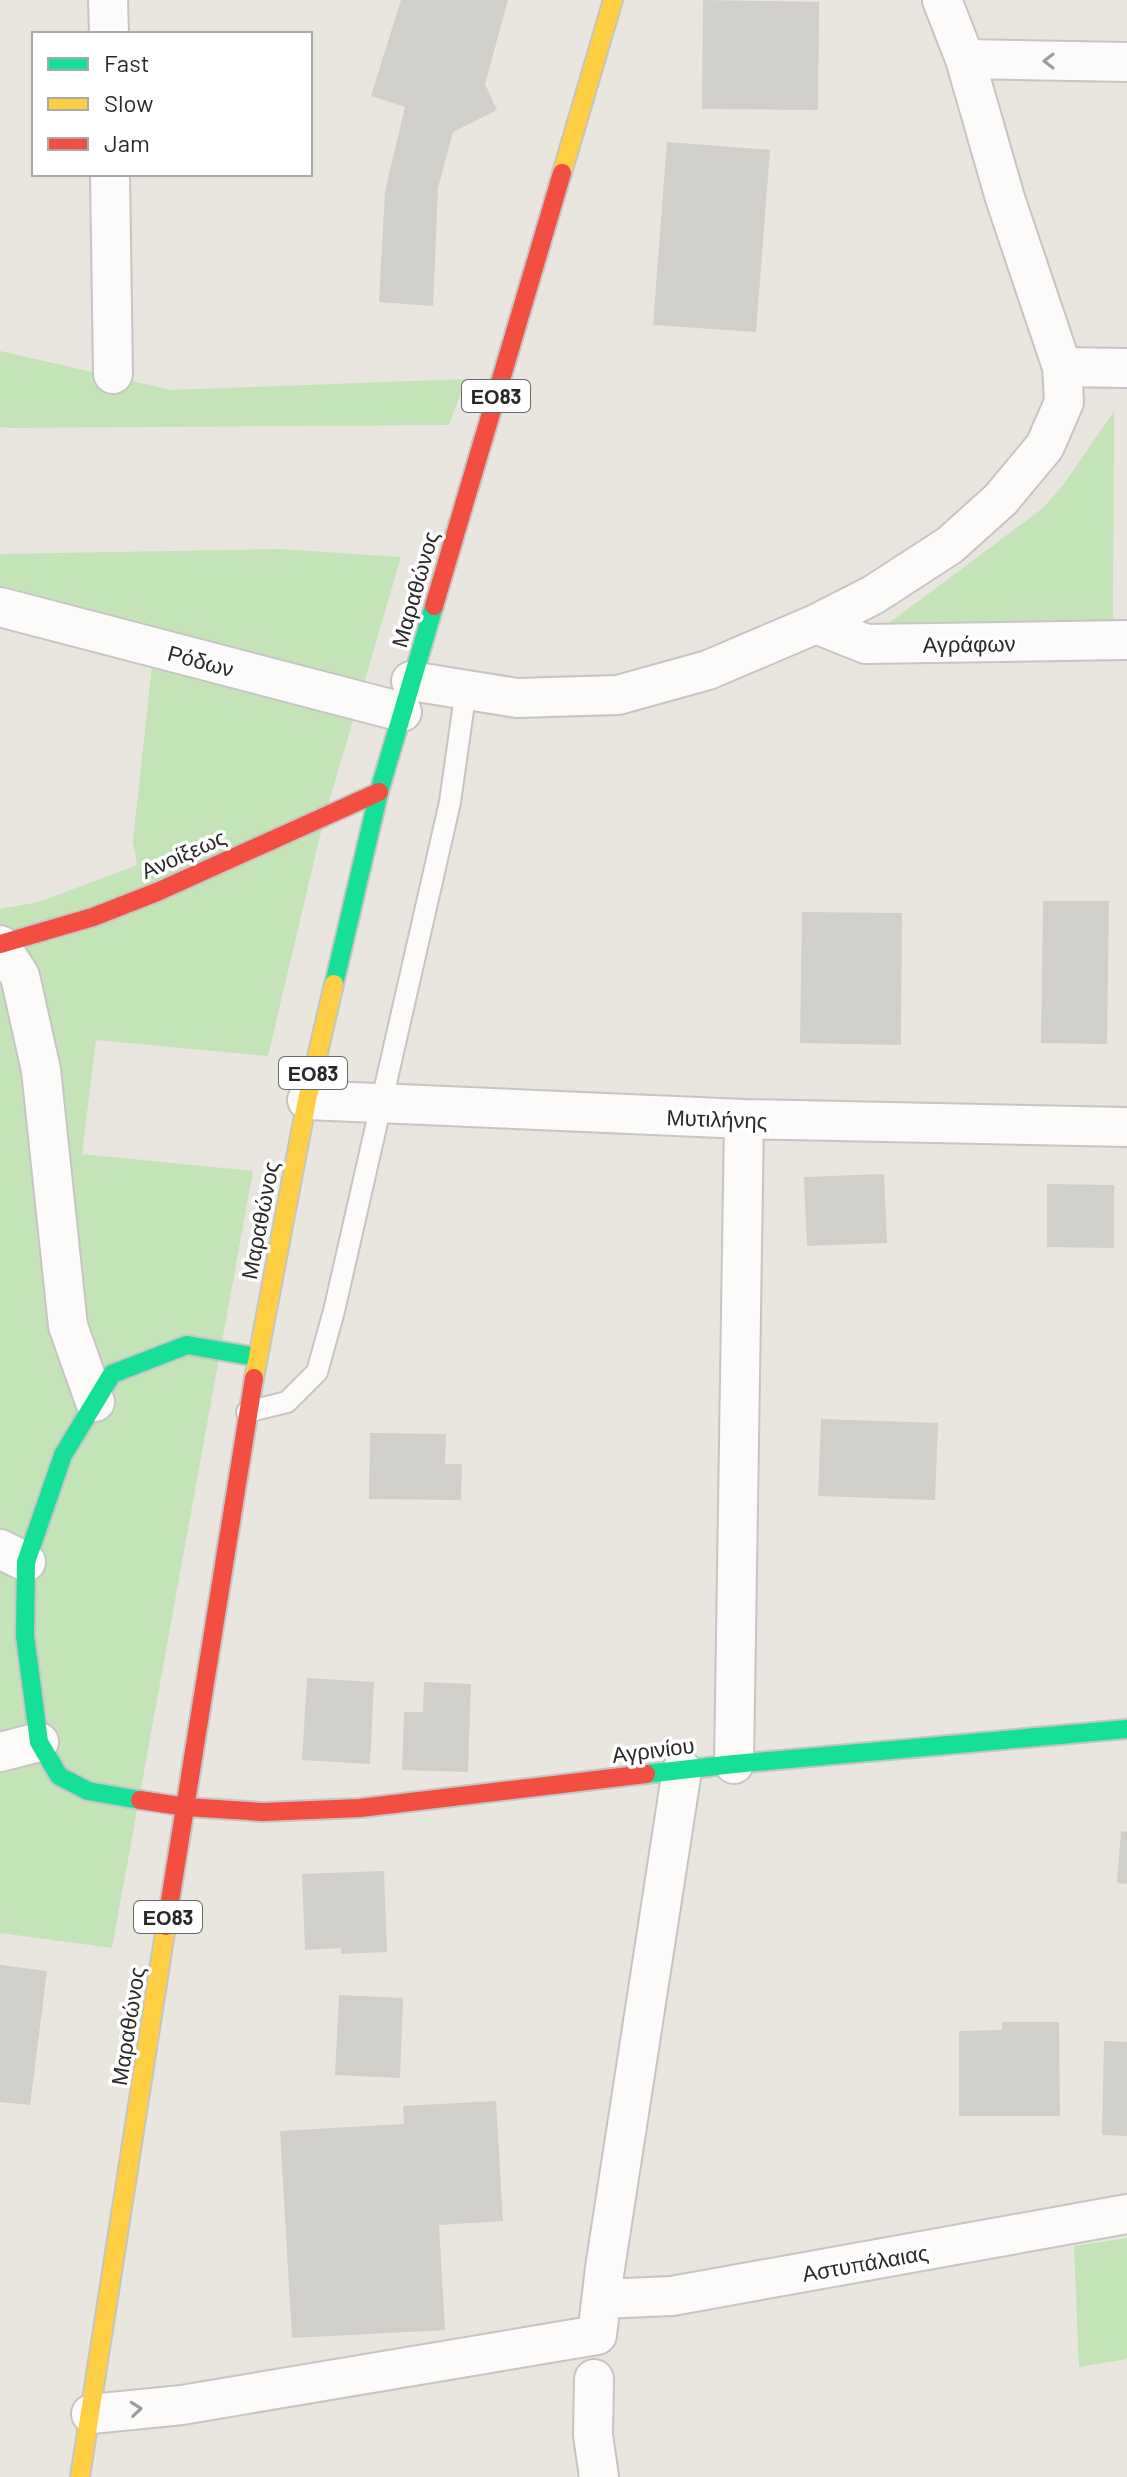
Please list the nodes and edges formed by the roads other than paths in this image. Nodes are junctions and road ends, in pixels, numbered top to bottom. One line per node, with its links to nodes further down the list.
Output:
1 (108, 0): 4 (street)
2 (613, 0): 15 (main road, Μαραθώνος / ΕΟ83)
3 (942, 0): 5 (street, Ρόδων)
4 (109, 32)
5 (965, 59): 6 (street, one-way to 5); 8 (street, Ρόδων)
6 (1127, 62)
7 (110, 176): 10 (street)
8 (1062, 367): 9 (street); 12 (street, Ρόδων)
9 (1127, 368)
10 (113, 374)
11 (0, 607): 15 (street, Ρόδων)
12 (816, 624): 13 (street, Αγράφων); 14 (street, Ρόδων)
13 (1127, 640)
14 (466, 689): 15 (street, Ρόδων); 19 (lane)
15 (407, 696): 16 (main road, Μαραθώνος / ΕΟ83)
16 (379, 792): 17 (main road, Ανοίξεως); 18 (main road, Μαραθώνος / ΕΟ83)
17 (0, 944): 23 (street)
18 (307, 1100): 19 (street, Μυτιλήνης); 22 (main road, Μαραθώνος / ΕΟ83)
19 (381, 1103): 20 (street, Μυτιλήνης); 24 (lane)
20 (744, 1119): 21 (street, Μυτιλήνης); 29 (street)
21 (1127, 1127)
22 (256, 1357): 23 (main road); 24 (main road, Μαραθώνος / ΕΟ83)
23 (95, 1402): 25 (main road)
24 (247, 1412): 31 (main road, Μαραθώνος / ΕΟ83)
25 (13, 1556): 27 (main road)
26 (1127, 1729): 29 (main road, Αγρινίου)
27 (39, 1742): 28 (street); 31 (main road, Αγρινίου)
28 (0, 1752)
29 (734, 1764): 30 (main road, Αγρινίου)
30 (682, 1770): 31 (main road, Αγρινίου); 33 (street)
31 (186, 1807): 35 (main road, Μαραθώνος / ΕΟ83)
32 (1127, 2214): 33 (street, Αστυπάλαιας)
33 (602, 2299): 35 (street, one-way to 33)
34 (594, 2379): 37 (street)
35 (91, 2414): 36 (main road, Μαραθώνος / ΕΟ83)
36 (80, 2477)
37 (599, 2477)

